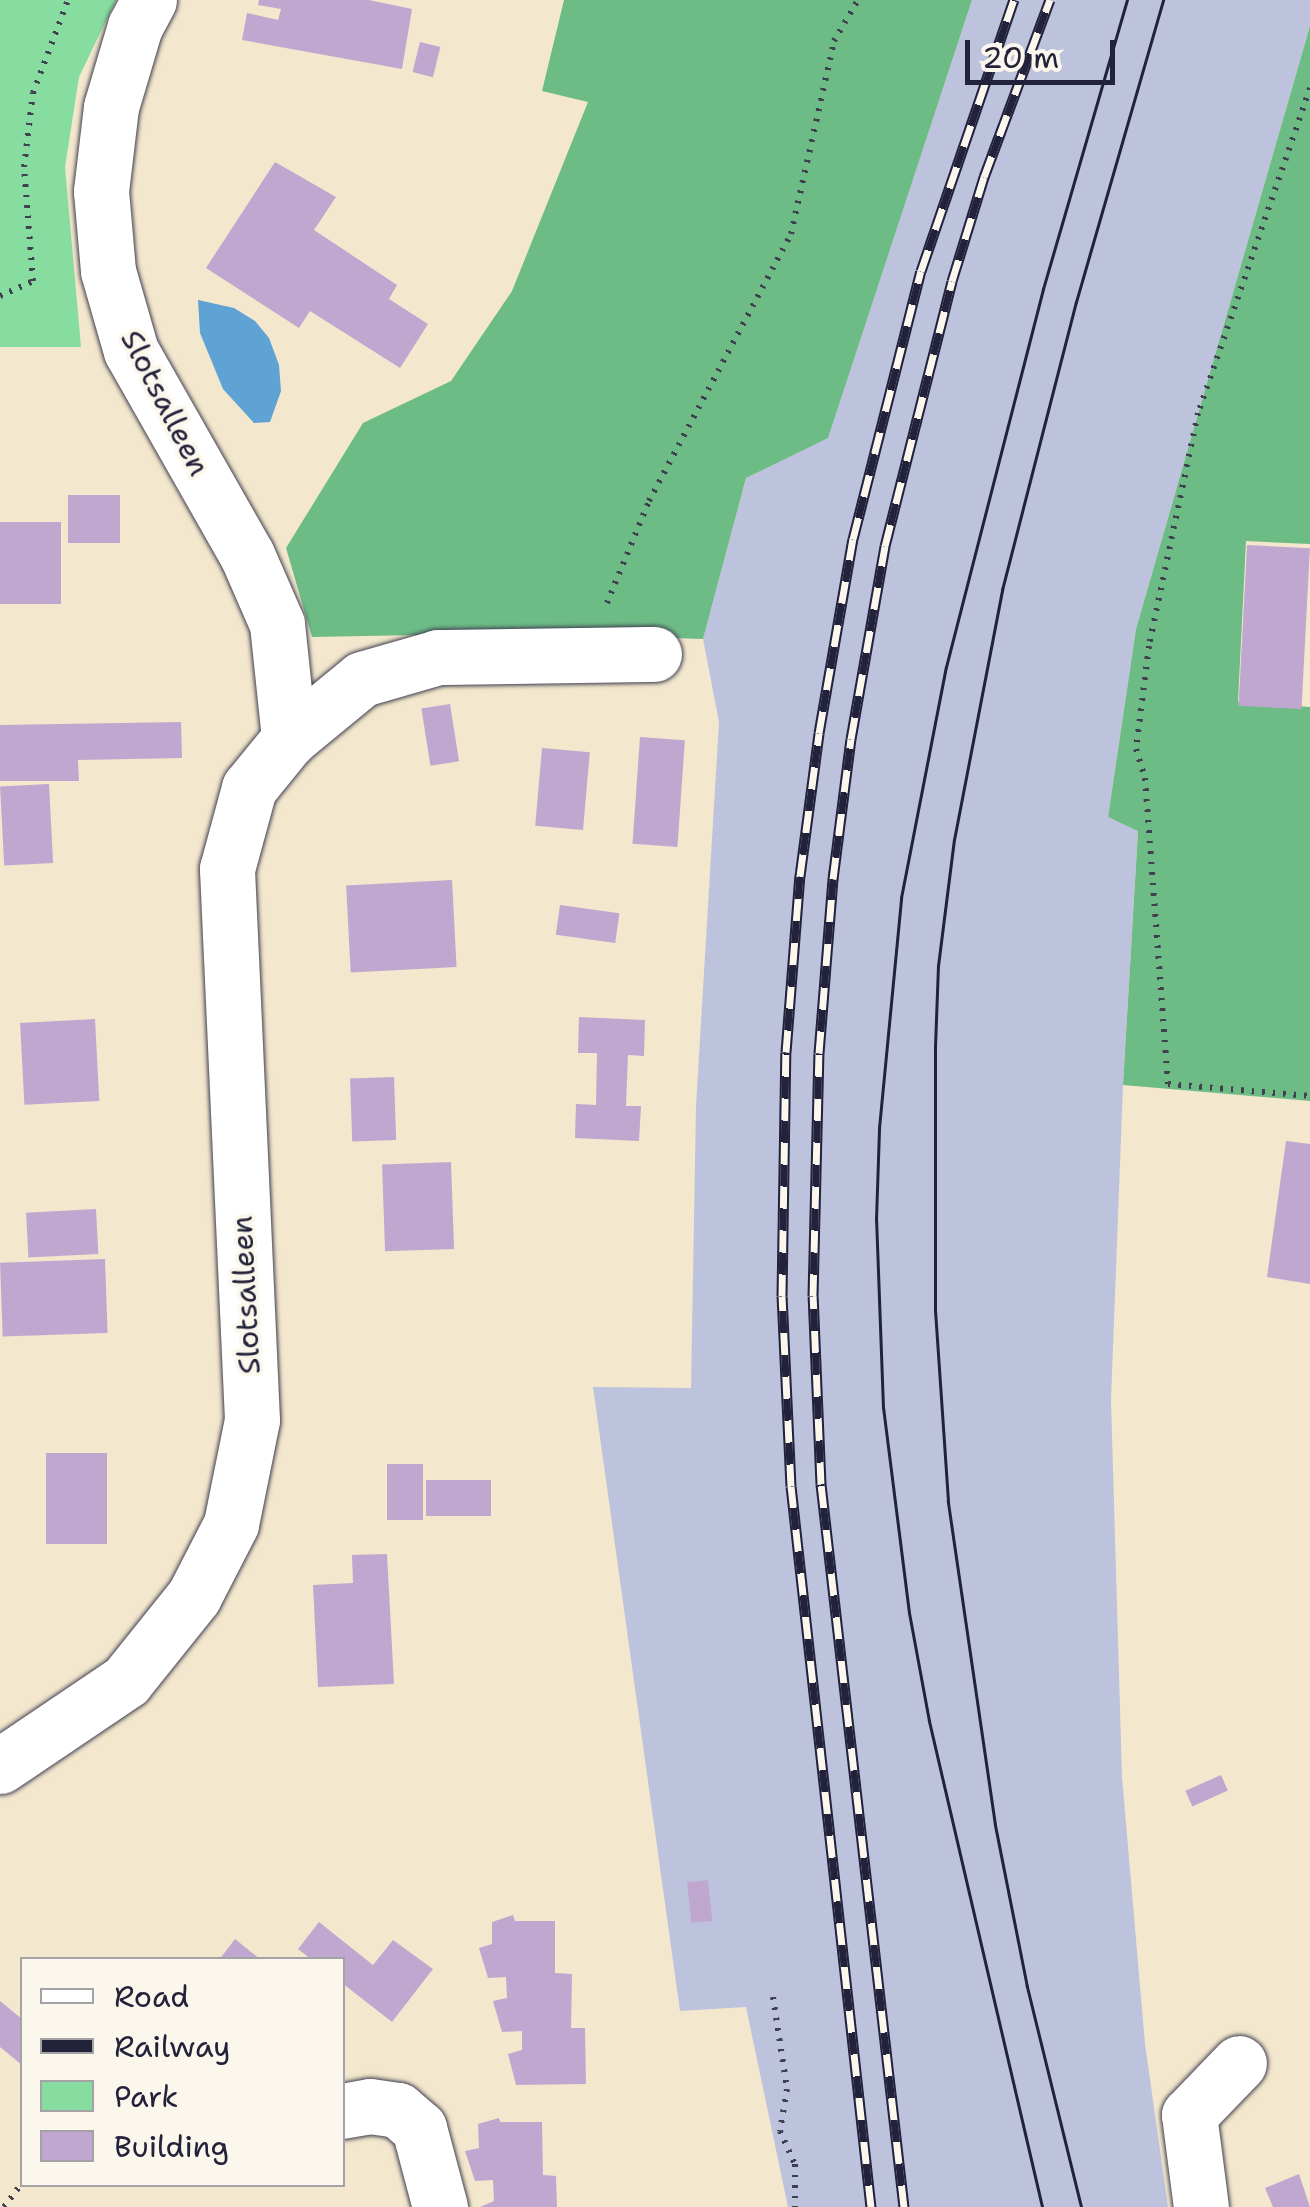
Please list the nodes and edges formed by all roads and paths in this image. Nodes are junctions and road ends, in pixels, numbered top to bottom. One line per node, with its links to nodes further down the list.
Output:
1 (68, 0): 5 (path)
2 (148, 0): 8 (street, Slotsalleen)
3 (858, 0): 7 (path)
4 (1310, 88): 9 (path)
5 (0, 296)
6 (654, 654): 7 (street, Slotsalleen)
7 (585, 655): 8 (street, Slotsalleen)
8 (288, 739): 10 (street, Slotsalleen)
9 (1310, 1096)
10 (0, 1766)
11 (773, 1997): 17 (path)
12 (1239, 2063): 18 (street)
13 (345, 2110): 16 (street)
14 (20, 2186): 15 (path)
15 (4, 2207)
16 (440, 2207)
17 (795, 2207)
18 (1200, 2207)

